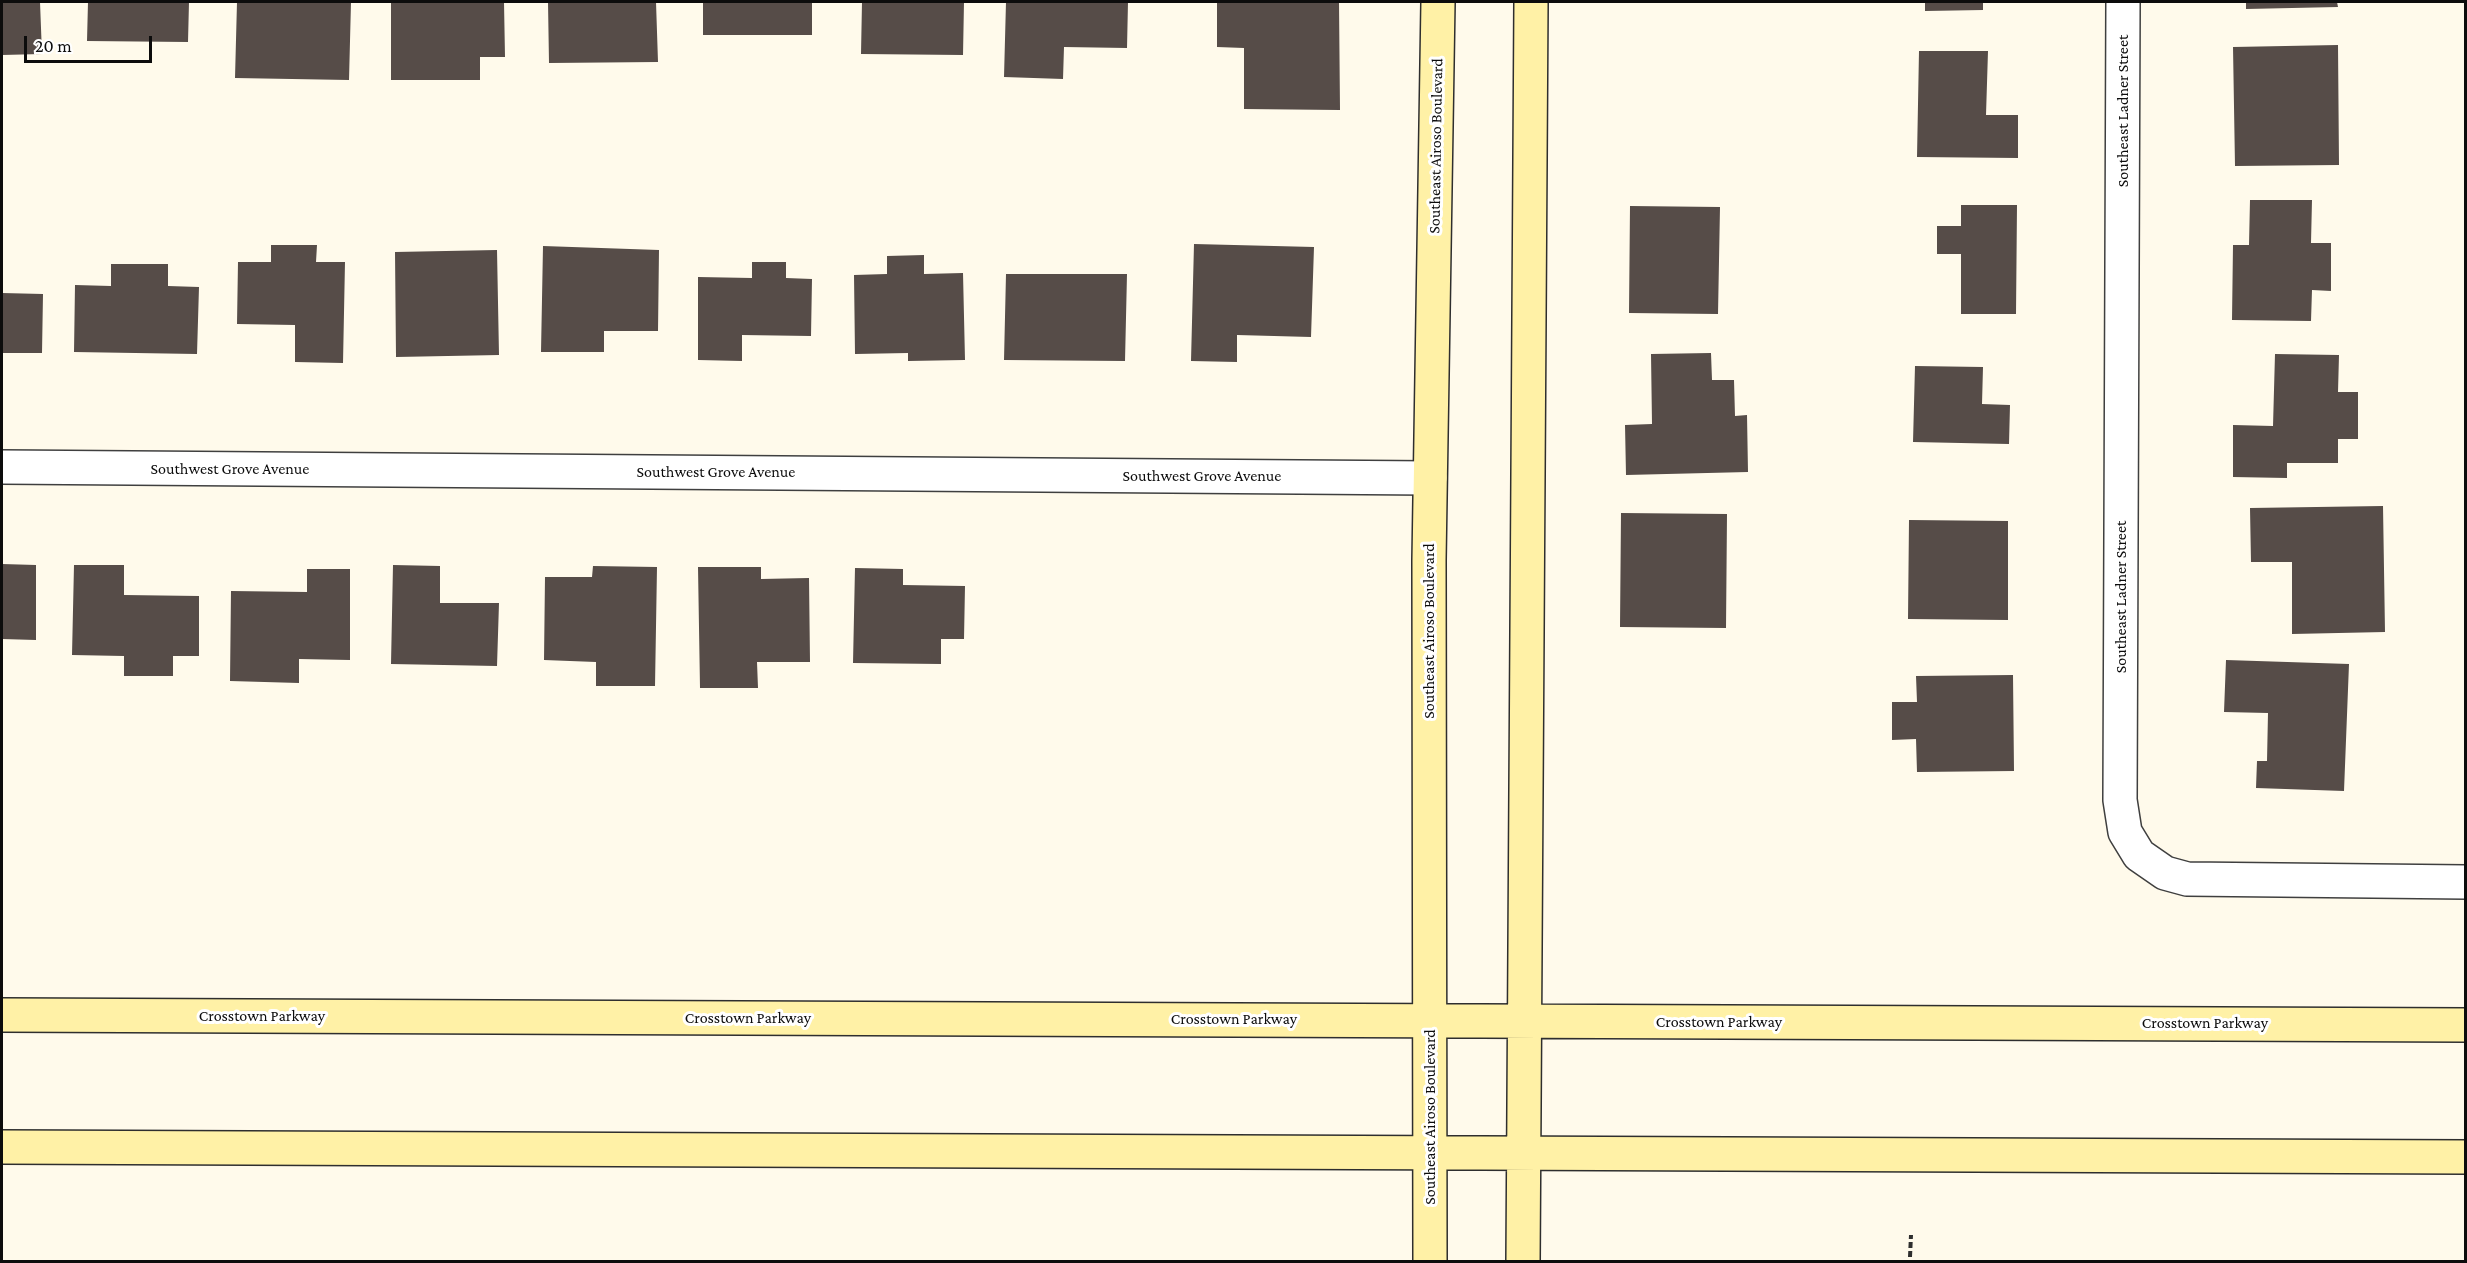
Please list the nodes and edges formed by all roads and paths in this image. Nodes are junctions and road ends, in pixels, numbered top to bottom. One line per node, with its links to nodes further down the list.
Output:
1 (1438, 2): 5 (main road, Southeast Airoso Boulevard)
2 (1531, 2): 9 (main road)
3 (2123, 2): 6 (street, Southeast Ladner Street)
4 (2, 467): 5 (street, Southwest Grove Avenue)
5 (1430, 478): 8 (main road, Southeast Airoso Boulevard)
6 (2466, 882)
7 (2, 1015): 8 (main road, Crosstown Parkway)
8 (1429, 1020): 9 (main road, Crosstown Parkway); 12 (main road, Southeast Airoso Boulevard)
9 (1524, 1022): 10 (main road, Crosstown Parkway); 13 (main road)
10 (2466, 1025)
11 (2, 1147): 12 (main road)
12 (1430, 1152): 13 (main road); 17 (main road, Southeast Airoso Boulevard)
13 (1524, 1154): 14 (main road); 18 (main road)
14 (2466, 1156)
15 (1911, 1234): 16 (path)
16 (1911, 1257)
17 (1430, 1262)
18 (1523, 1262)

